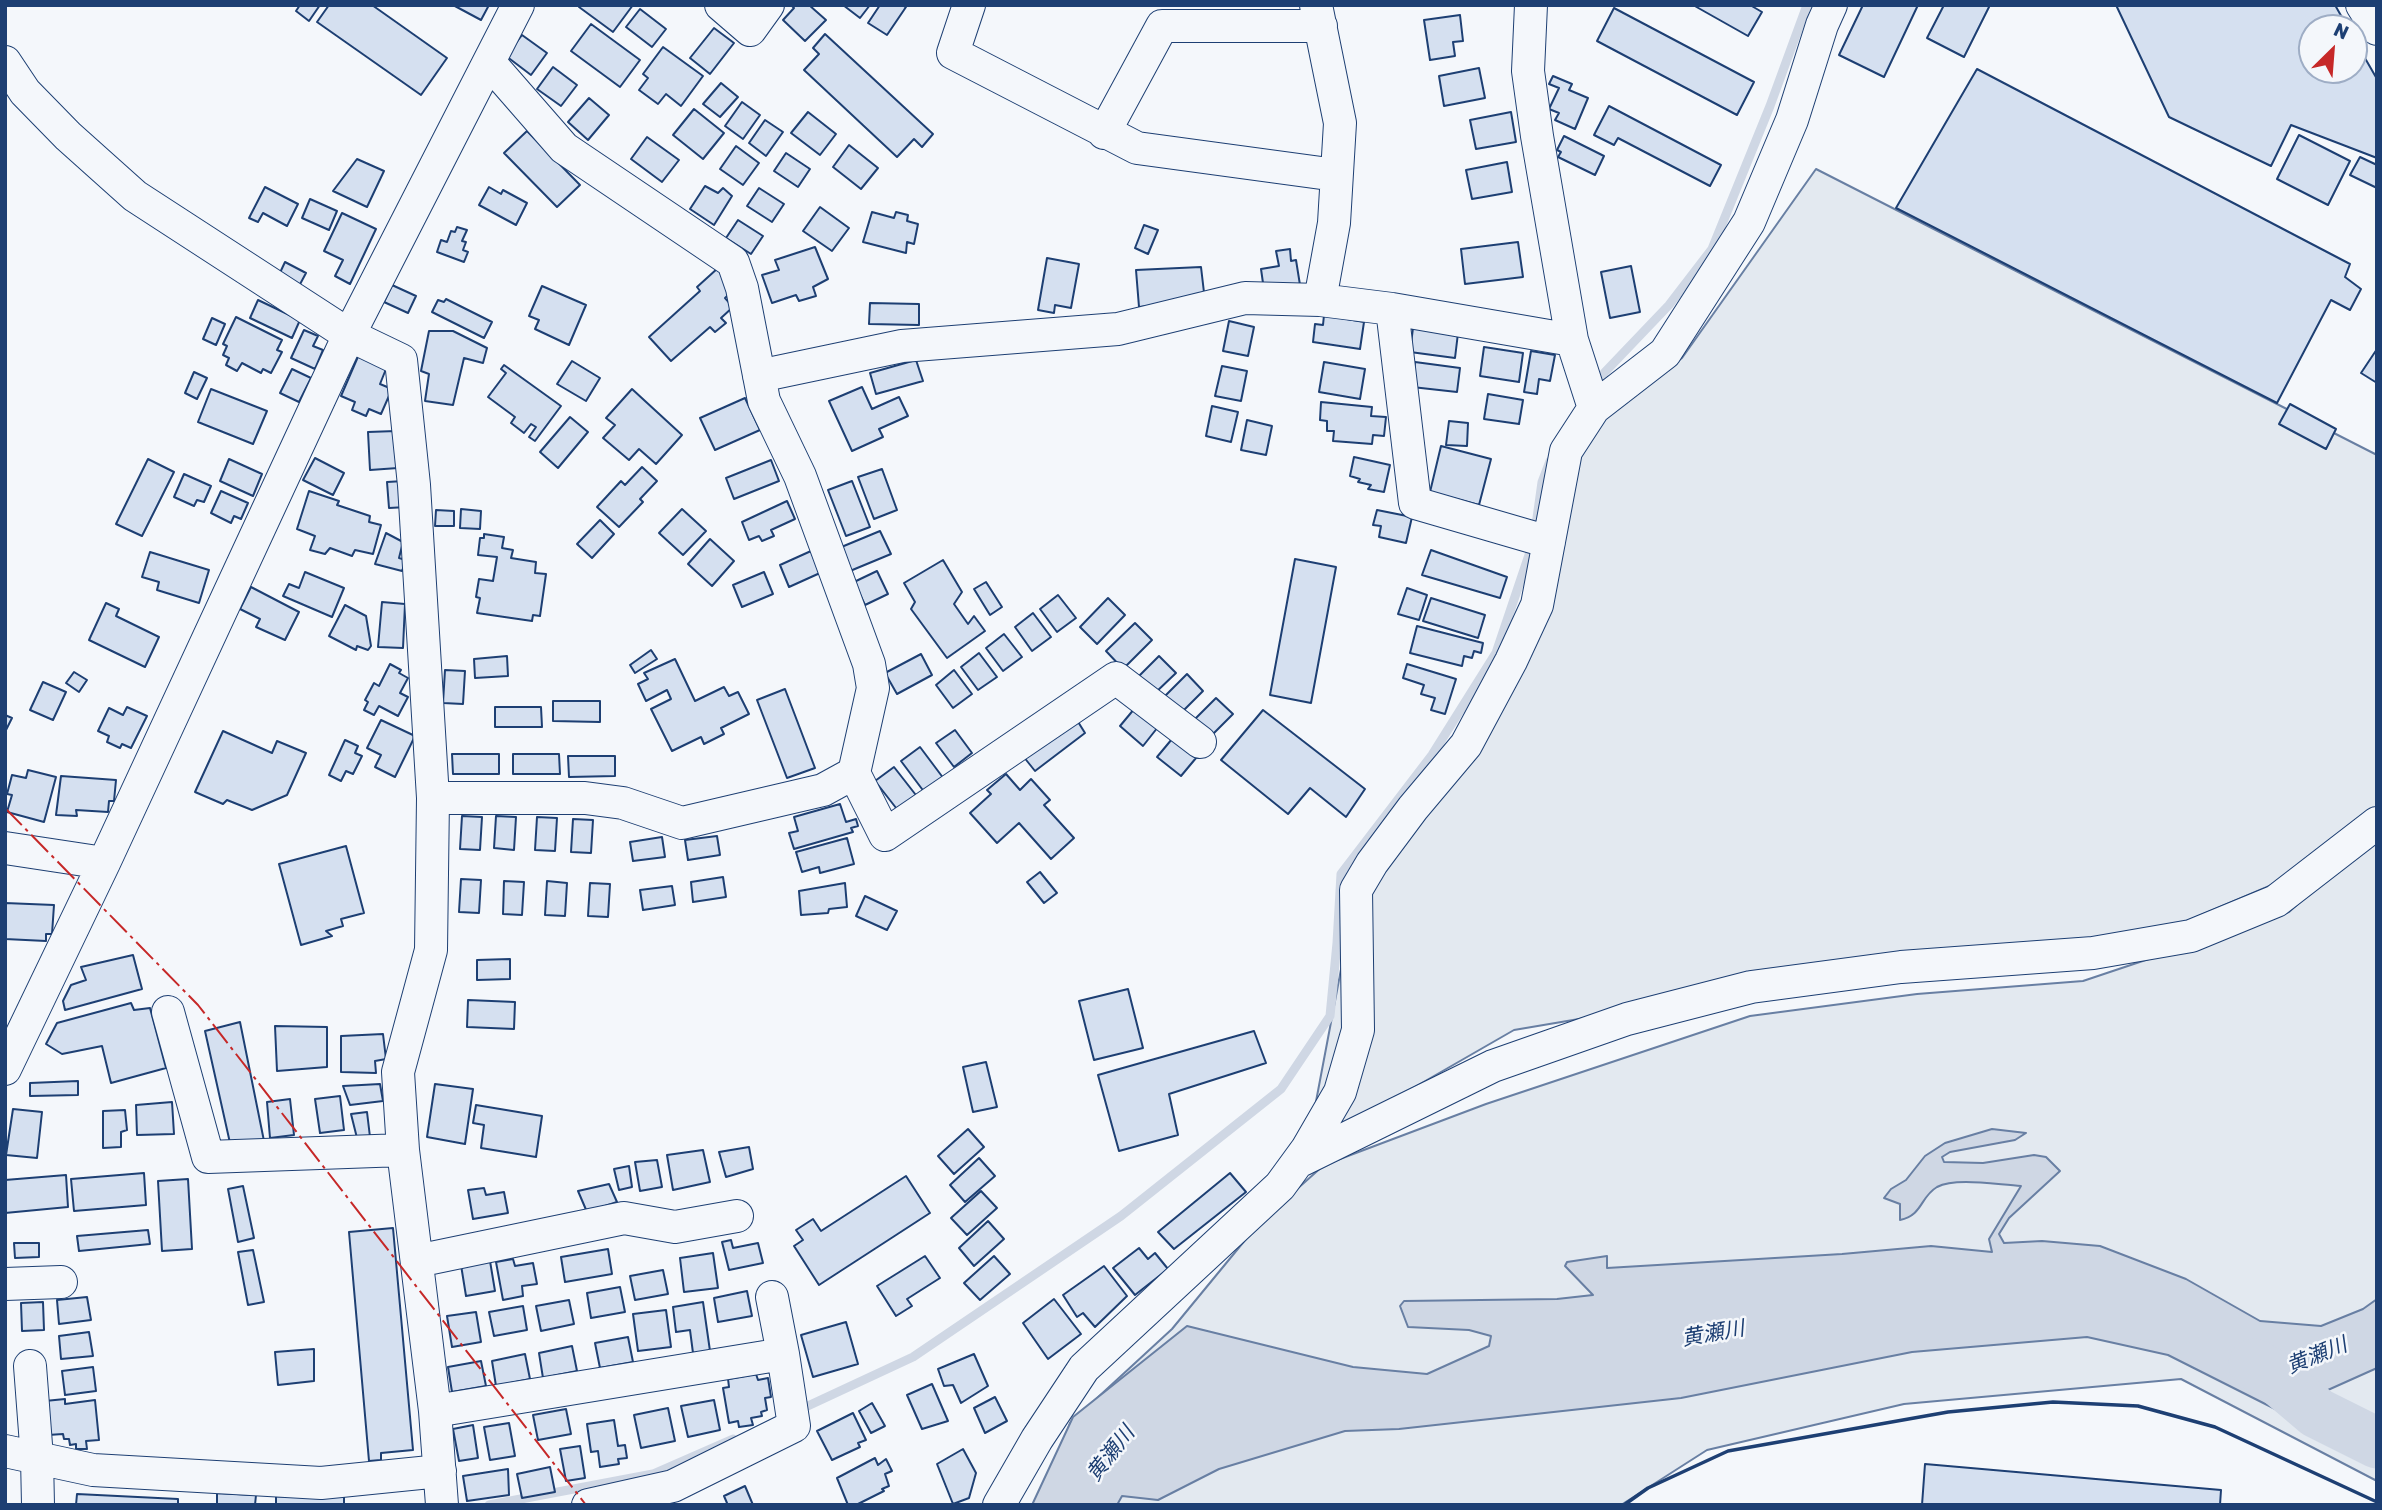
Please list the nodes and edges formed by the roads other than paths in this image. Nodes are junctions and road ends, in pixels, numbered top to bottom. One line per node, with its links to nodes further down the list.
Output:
1 (518, 5): 11 (street)
2 (721, 5): 3 (street)
3 (768, 5)
4 (969, 5): 12 (street)
5 (1531, 5): 17 (street)
6 (1831, 5): 19 (street)
7 (2362, 5): 9 (street)
8 (1319, 16): 12 (street); 13 (street)
9 (2377, 29)
10 (5, 62): 16 (street)
11 (489, 62): 16 (street); 18 (street)
12 (1104, 133): 13 (street)
13 (1336, 175): 14 (street)
14 (1320, 300): 15 (street); 18 (street)
15 (1392, 309): 17 (street); 20 (street)
16 (349, 335): 23 (street); 26 (street)
17 (1572, 340): 19 (street)
18 (759, 376): 22 (street)
19 (1594, 408): 20 (street)
20 (1549, 542): 30 (street)
21 (1200, 742): 22 (street)
22 (854, 773): 23 (street)
23 (433, 798): 29 (street)
24 (2377, 823): 30 (street)
25 (5, 848): 26 (street)
26 (104, 863): 28 (street)
27 (168, 1012): 29 (street)
28 (5, 1069)
29 (403, 1150): 32 (street)
30 (1298, 1161): 46 (street)
31 (737, 1216): 32 (street)
32 (417, 1261): 38 (street)
33 (61, 1282): 34 (street)
34 (5, 1284)
35 (772, 1297): 36 (street)
36 (783, 1354): 38 (street); 42 (street)
37 (30, 1366): 40 (street)
38 (435, 1411): 41 (street)
39 (5, 1451): 40 (street)
40 (37, 1458): 41 (street); 43 (street)
41 (440, 1471): 44 (street)
42 (677, 1495): 45 (street)
43 (38, 1505)
44 (442, 1505)
45 (588, 1505)
46 (999, 1505)

